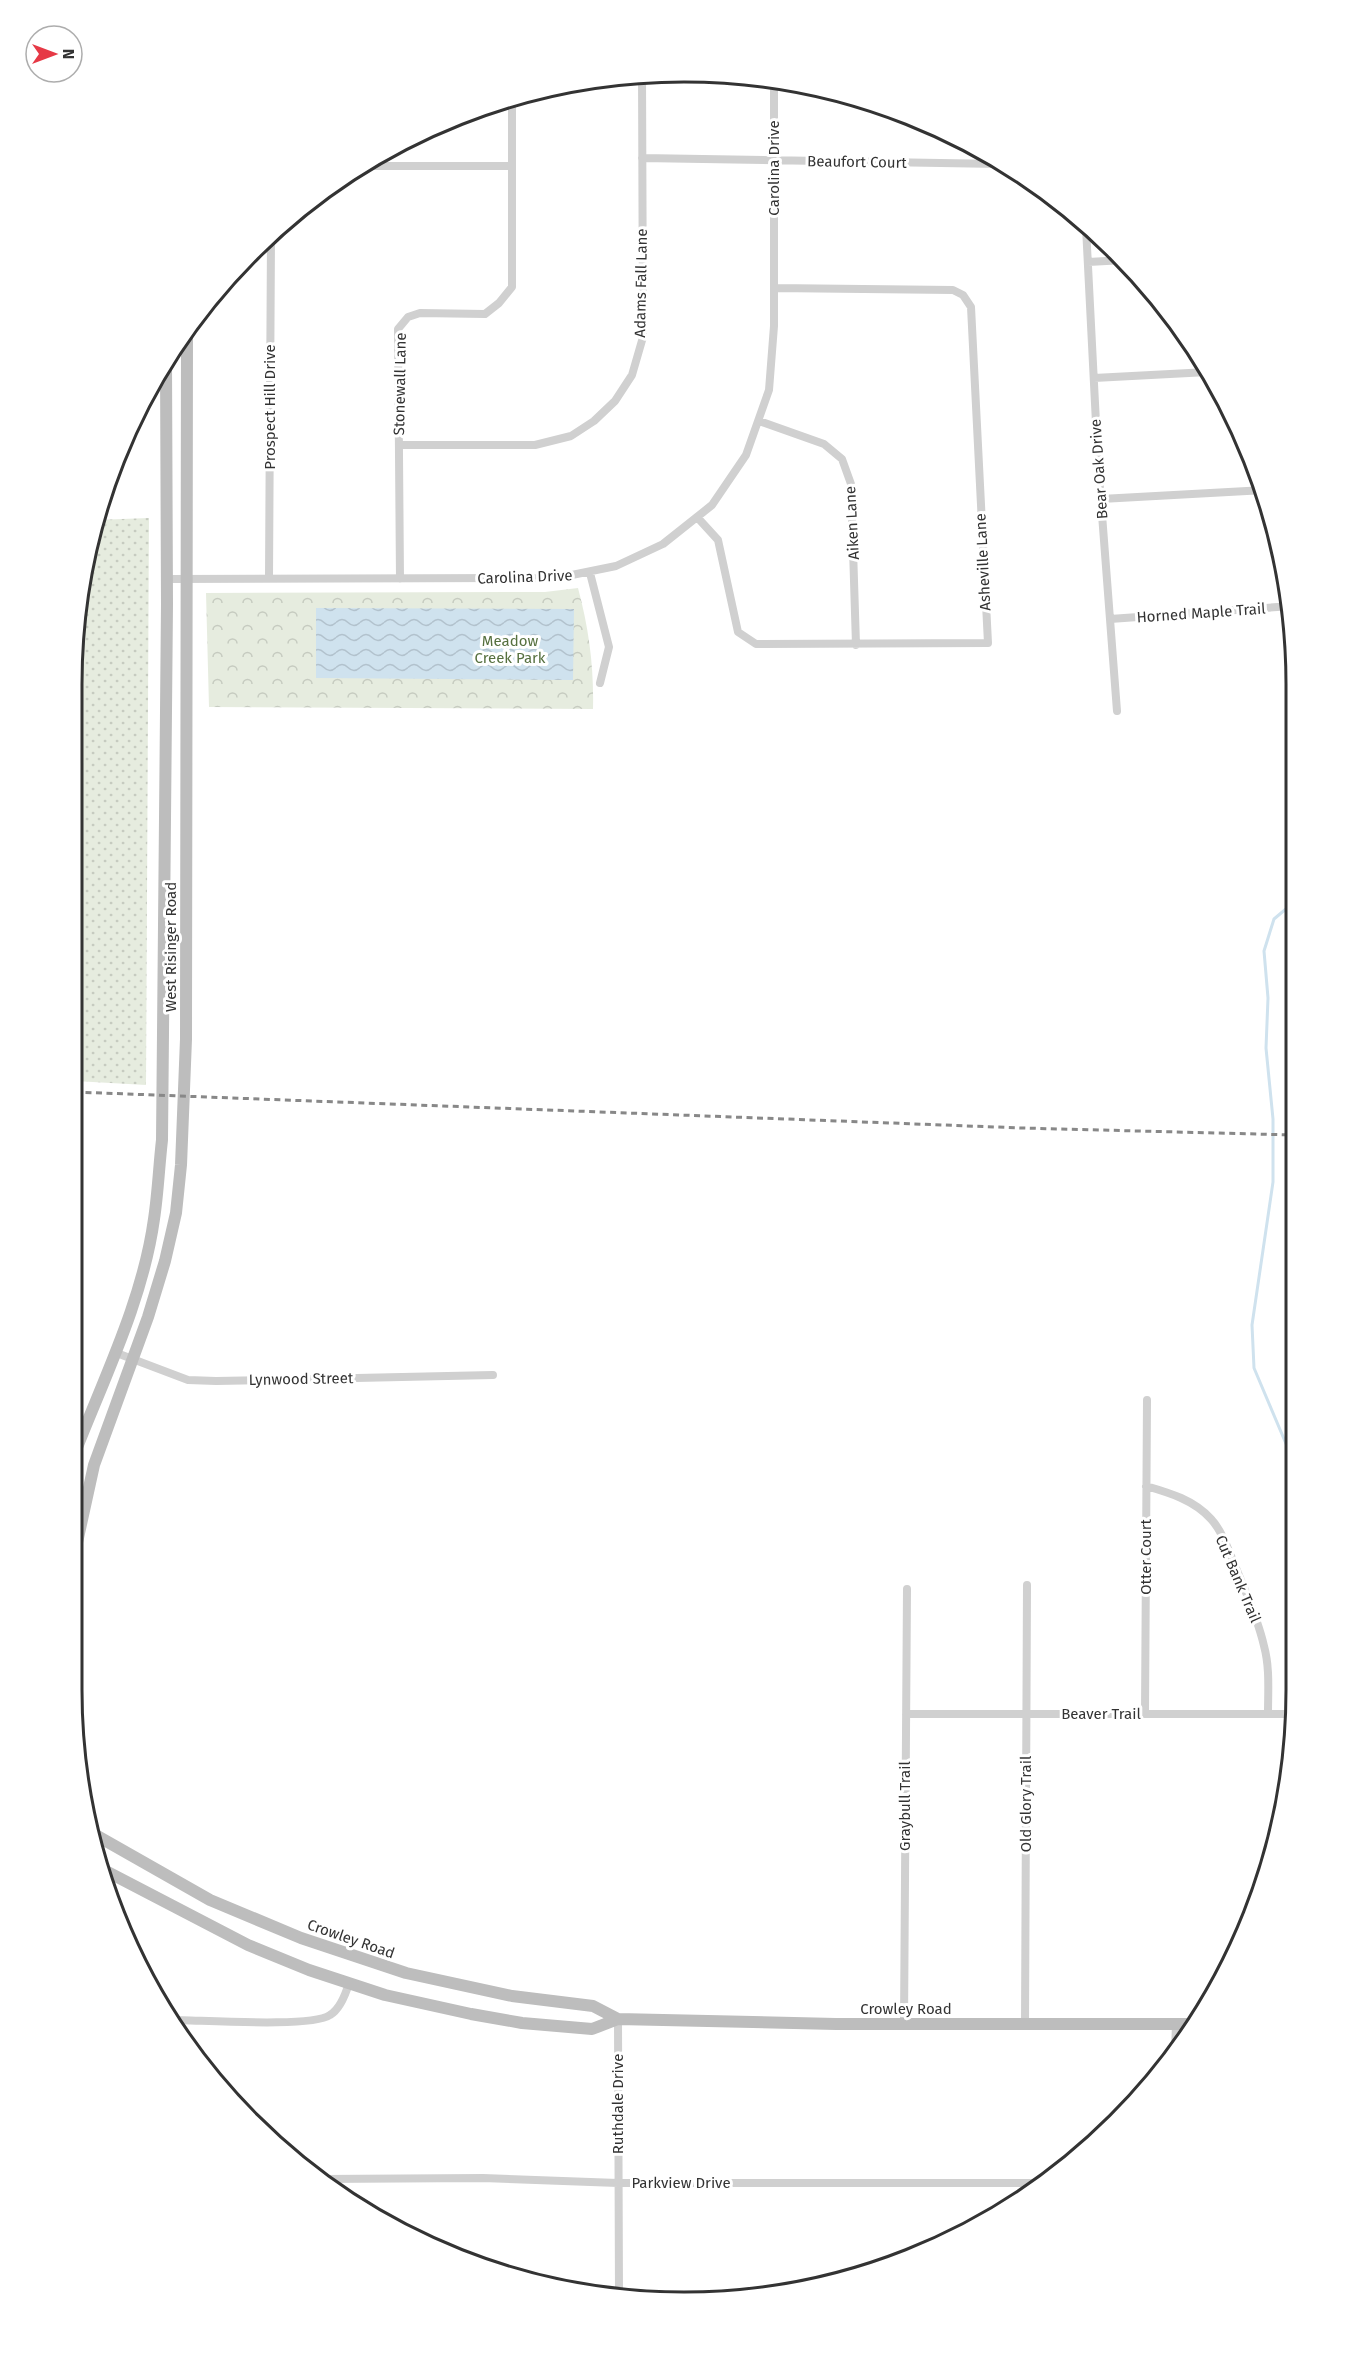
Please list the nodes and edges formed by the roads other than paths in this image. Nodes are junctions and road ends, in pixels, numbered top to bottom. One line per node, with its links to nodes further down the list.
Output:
1 (642, 84): 4 (street, Adams Fall Lane)
2 (774, 90): 5 (street, Carolina Drive)
3 (512, 108): 8 (street, Stonewall Lane)
4 (642, 158): 5 (street, Beaufort Court); 19 (street, Adams Fall Lane)
5 (774, 160): 6 (street, Beaufort Court); 13 (street, Carolina Drive)
6 (987, 164)
7 (379, 166): 8 (street)
8 (512, 166): 19 (street, Stonewall Lane)
9 (1087, 237): 12 (street, Bear Oak Drive)
10 (271, 248): 24 (street, Prospect Hill Drive)
11 (1112, 261): 12 (street)
12 (1088, 262): 17 (street, Bear Oak Drive)
13 (774, 288): 18 (street, Carolina Drive); 30 (street, Asheville Lane)
14 (187, 346): 25 (main road, West Risinger Road)
15 (1199, 372): 17 (street)
16 (166, 378): 26 (main road, West Risinger Road)
17 (1094, 378): 21 (street, Bear Oak Drive)
18 (759, 421): 22 (street, Carolina Drive); 30 (street, Aiken Lane)
19 (399, 445): 27 (street, Stonewall Lane)
20 (1255, 491): 21 (street)
21 (1101, 499): 29 (street, Bear Oak Drive)
22 (697, 517): 23 (street, Carolina Drive); 30 (street, Asheville Lane)
23 (590, 573): 27 (street, Carolina Drive); 31 (street)
24 (268, 577): 25 (street, Carolina Drive); 27 (street, Carolina Drive)
25 (188, 578): 26 (street, Carolina Drive); 34 (main road, West Risinger Road)
26 (167, 579): 32 (main road, West Risinger Road)
27 (400, 579)
28 (1281, 607): 29 (street, Horned Maple Trail)
29 (1110, 619): 33 (street, Bear Oak Drive)
30 (856, 645)
31 (600, 683)
32 (166, 703): 34 (main road); 35 (main road, West Risinger Road)
33 (1117, 711)
34 (187, 804): 36 (main road, West Risinger Road)
35 (114, 1352): 36 (street, Lynwood Street); 39 (main road, West Risinger Road)
36 (133, 1359): 37 (street, Lynwood Street); 41 (main road, West Risinger Road)
37 (493, 1375)
38 (1147, 1400): 40 (street, Otter Court)
39 (82, 1435)
40 (1146, 1486): 46 (street, Otter Court); 47 (street, Cut Bank Trail)
41 (82, 1520)
42 (1027, 1585): 45 (street, Old Glory Trail)
43 (907, 1589): 44 (street, Graybull Trail)
44 (906, 1714): 45 (street, Beaver Trail); 54 (street, Graybull Trail)
45 (1027, 1714): 46 (street, Beaver Trail); 55 (street, Old Glory Trail)
46 (1145, 1714): 47 (street, Beaver Trail)
47 (1268, 1714): 48 (street, Beaver Trail)
48 (1285, 1714)
49 (101, 1838): 52 (main road, Crowley Road)
50 (111, 1874): 51 (main road, Crowley Road)
51 (349, 1983): 52 (main road, Crowley Road); 53 (street)
52 (618, 2019): 54 (main road, Crowley Road); 60 (street, Ruthdale Drive)
53 (182, 2020)
54 (904, 2024): 55 (main road, Crowley Road)
55 (1025, 2024): 56 (main road, Crowley Road)
56 (1176, 2024): 57 (main road, Crowley Road); 58 (street)
57 (1185, 2024)
58 (1176, 2037)
59 (333, 2178): 60 (street, Parkview Drive)
60 (618, 2183): 61 (street, Parkview Drive); 62 (street, Ruthdale Drive)
61 (1029, 2183)
62 (619, 2287)

